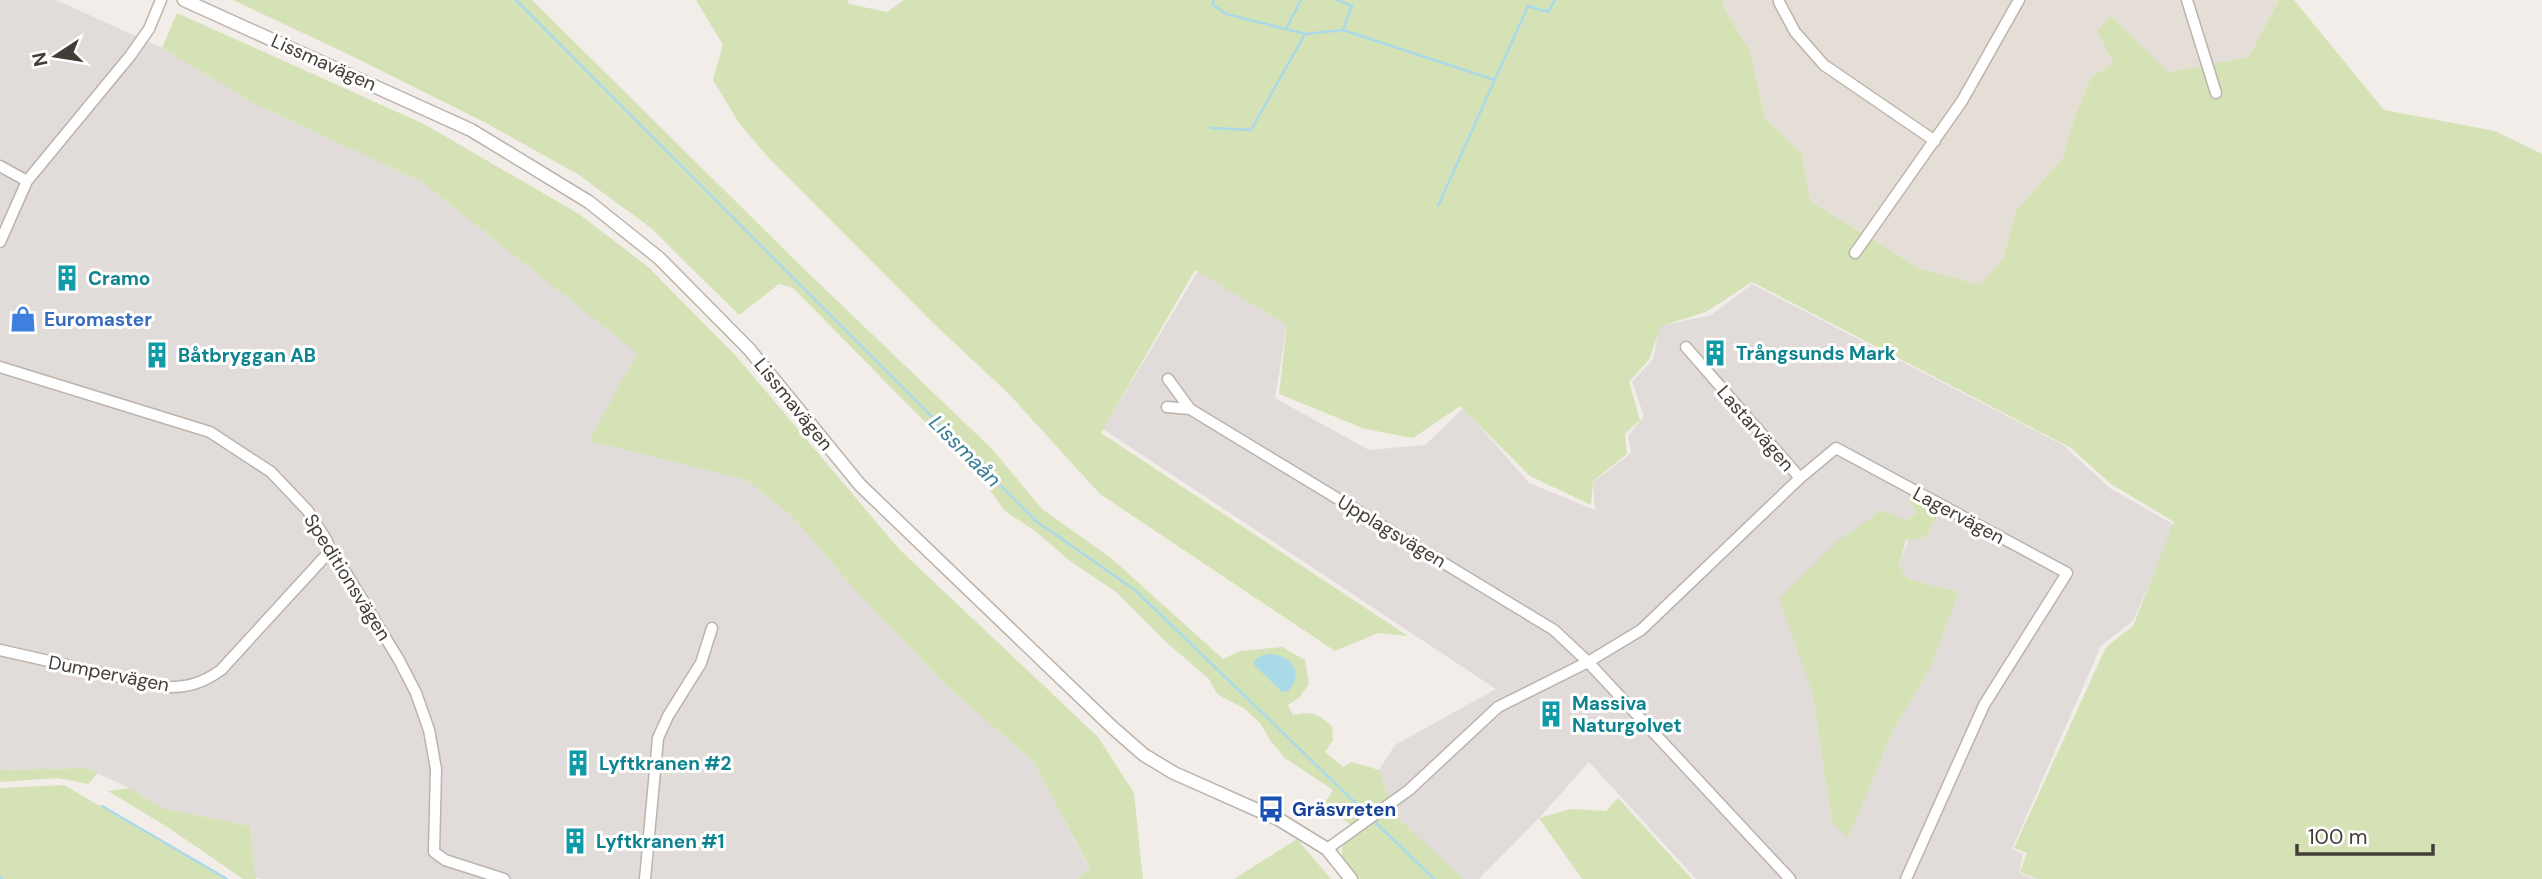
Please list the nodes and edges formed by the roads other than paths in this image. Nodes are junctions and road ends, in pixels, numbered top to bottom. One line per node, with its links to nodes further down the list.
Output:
1 (162, 0): 9 (street)
2 (184, 0): 22 (street, Lissmavägen)
3 (2020, 0): 7 (street)
4 (2187, 0): 6 (street)
5 (1779, 2): 7 (street)
6 (2216, 93)
7 (1935, 141): 11 (street)
8 (0, 166): 9 (street)
9 (27, 181): 10 (street)
10 (0, 242)
11 (1855, 253)
12 (1686, 347): 17 (street, Lastarvägen)
13 (0, 367): 18 (street, Speditionsvägen)
14 (1168, 379): 16 (street)
15 (1167, 407): 16 (street)
16 (1190, 409): 21 (street, Upplagsvägen)
17 (1800, 478): 21 (street, Lagervägen); 27 (street, Lagervägen)
18 (330, 551): 20 (street, Dumpervägen); 23 (street, Speditionsvägen)
19 (712, 628): 24 (street)
20 (0, 650)
21 (1588, 662): 22 (street, Lagervägen); 26 (street)
22 (1327, 849): 25 (street, Lissmavägen)
23 (504, 879)
24 (645, 879)
25 (1351, 879)
26 (1790, 879)
27 (1906, 879)

